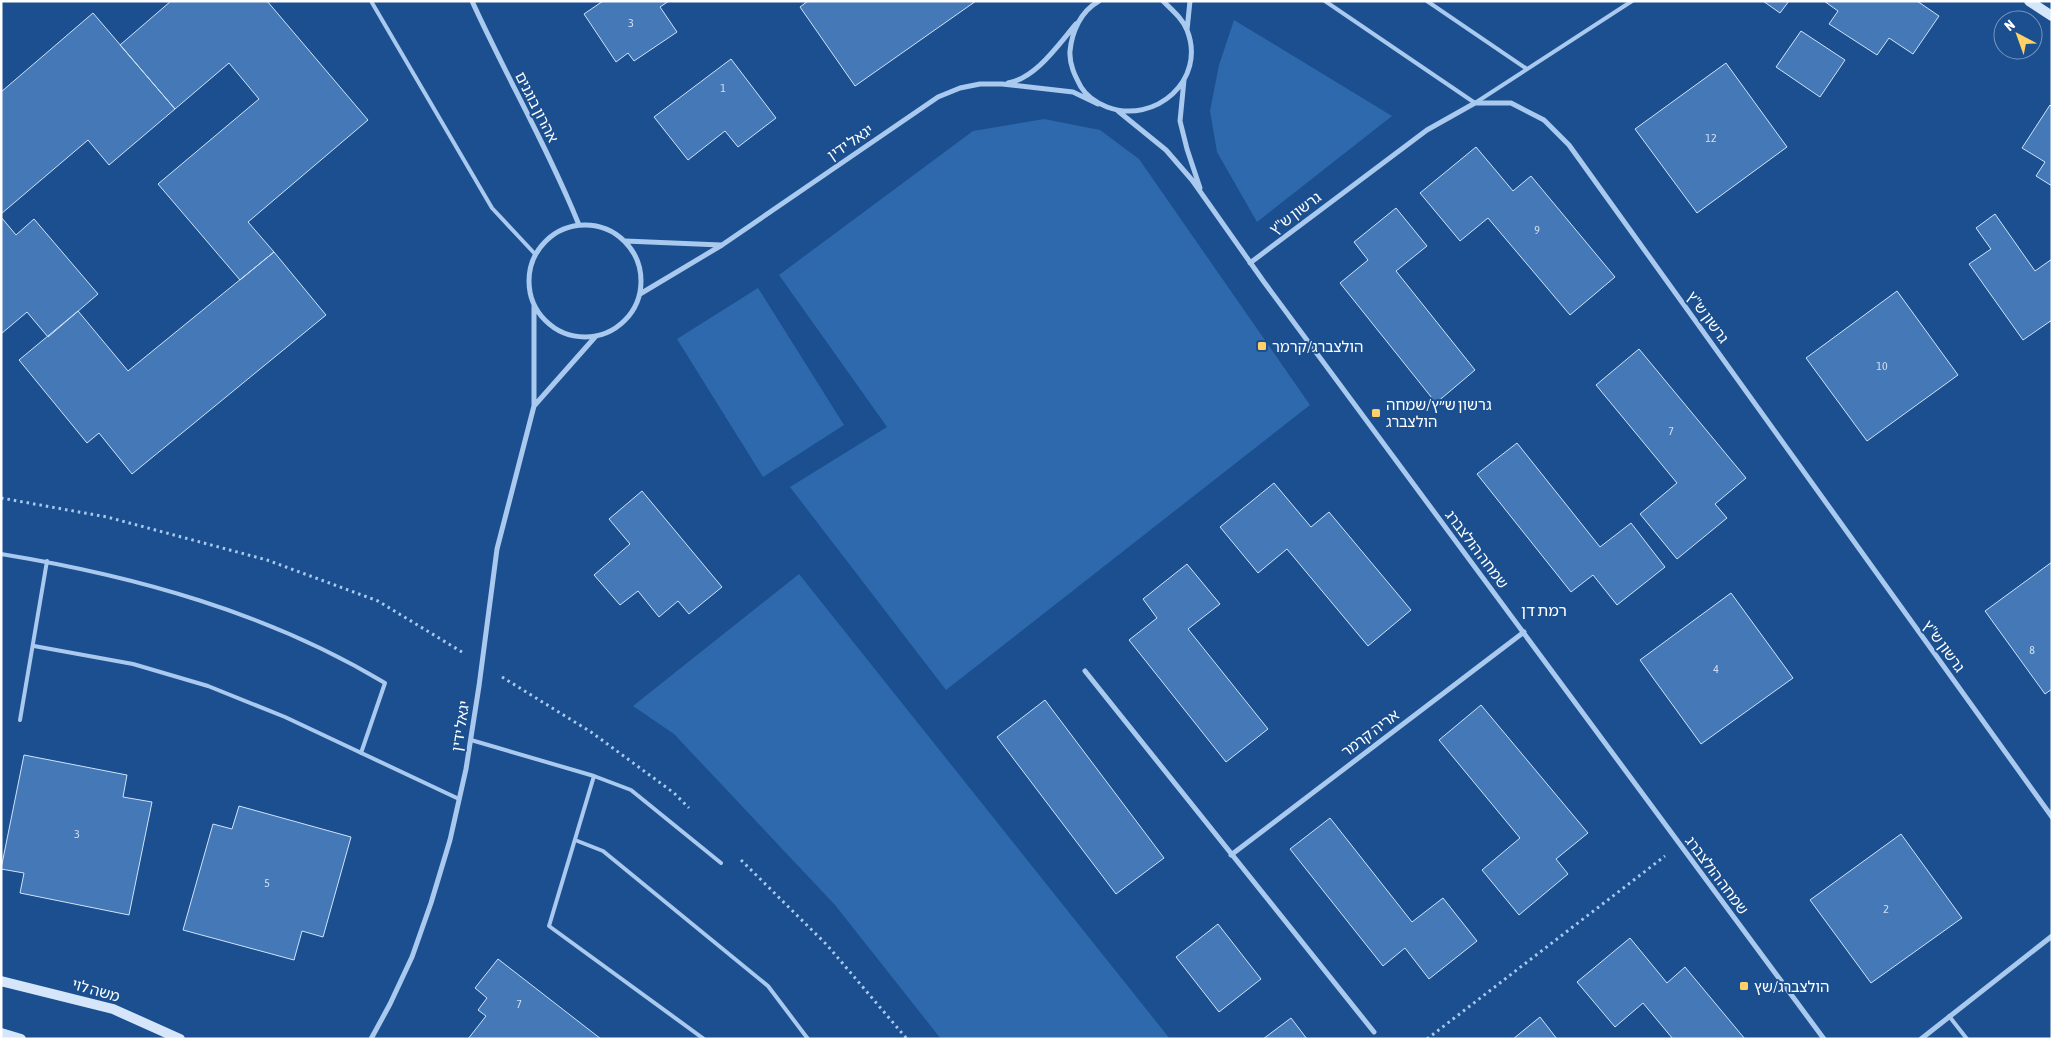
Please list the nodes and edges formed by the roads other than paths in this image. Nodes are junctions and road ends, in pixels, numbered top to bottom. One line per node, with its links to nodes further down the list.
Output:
1 (371, 1): 23 (lane)
2 (472, 1): 20 (street, אהרון בוגנים)
3 (1099, 1): 11 (street, יגאל ידין)
4 (1163, 1): 12 (street)
5 (1190, 1): 12 (street)
6 (1324, 1): 16 (lane)
7 (1427, 1): 13 (lane)
8 (1632, 1): 13 (lane)
9 (2029, 1): 10 (street)
10 (2052, 16)
11 (1079, 20): 15 (street, יגאל ידין); 17 (street)
12 (1186, 30): 14 (street, שמחה הולצברג)
13 (1527, 69): 16 (lane)
14 (1184, 80): 18 (street); 19 (street, שמחה הולצברג)
15 (1002, 84): 17 (street, יגאל ידין); 22 (street, יגאל ידין)
16 (1476, 103): 24 (street, גרשון ש"ץ); 39 (street, גרשון ש"ץ)
17 (1098, 104): 18 (street, יגאל ידין)
18 (1118, 111): 19 (street, שמחה הולצברג)
19 (1202, 193): 24 (street, שמחה הולצברג)
20 (579, 225): 21 (street); 23 (street)
21 (625, 241): 22 (street); 25 (street)
22 (722, 245): 25 (street, יגאל ידין)
23 (535, 254): 26 (street)
24 (1250, 263): 31 (street, שמחה הולצברג)
25 (640, 294): 27 (street)
26 (534, 306): 27 (street); 28 (street, יגאל ידין)
27 (596, 336): 28 (street, יגאל ידין)
28 (534, 406): 35 (street, יגאל ידין)
29 (1, 554): 30 (lane)
30 (47, 562): 32 (lane); 36 (lane)
31 (1524, 632): 41 (street, אריה קרמר); 53 (street, שמחה הולצברג)
32 (34, 646): 34 (lane); 36 (lane)
33 (1085, 671): 41 (street)
34 (20, 720)
35 (471, 740): 37 (lane); 38 (street, יגאל ידין)
36 (362, 753): 38 (lane)
37 (594, 776): 40 (lane); 42 (lane)
38 (459, 799): 50 (street, יגאל ידין)
39 (2052, 816)
40 (575, 840): 51 (lane); 52 (lane)
41 (1232, 855): 46 (street)
42 (720, 862)
43 (2052, 936): 45 (street)
44 (1, 981): 49 (street, משה לוי)
45 (1949, 1016): 54 (street); 55 (lane)
46 (1374, 1032)
47 (1, 1033): 48 (street)
48 (21, 1039)
49 (180, 1039)
50 (371, 1039)
51 (704, 1039)
52 (808, 1039)
53 (1824, 1039)
54 (1921, 1039)
55 (1966, 1039)

